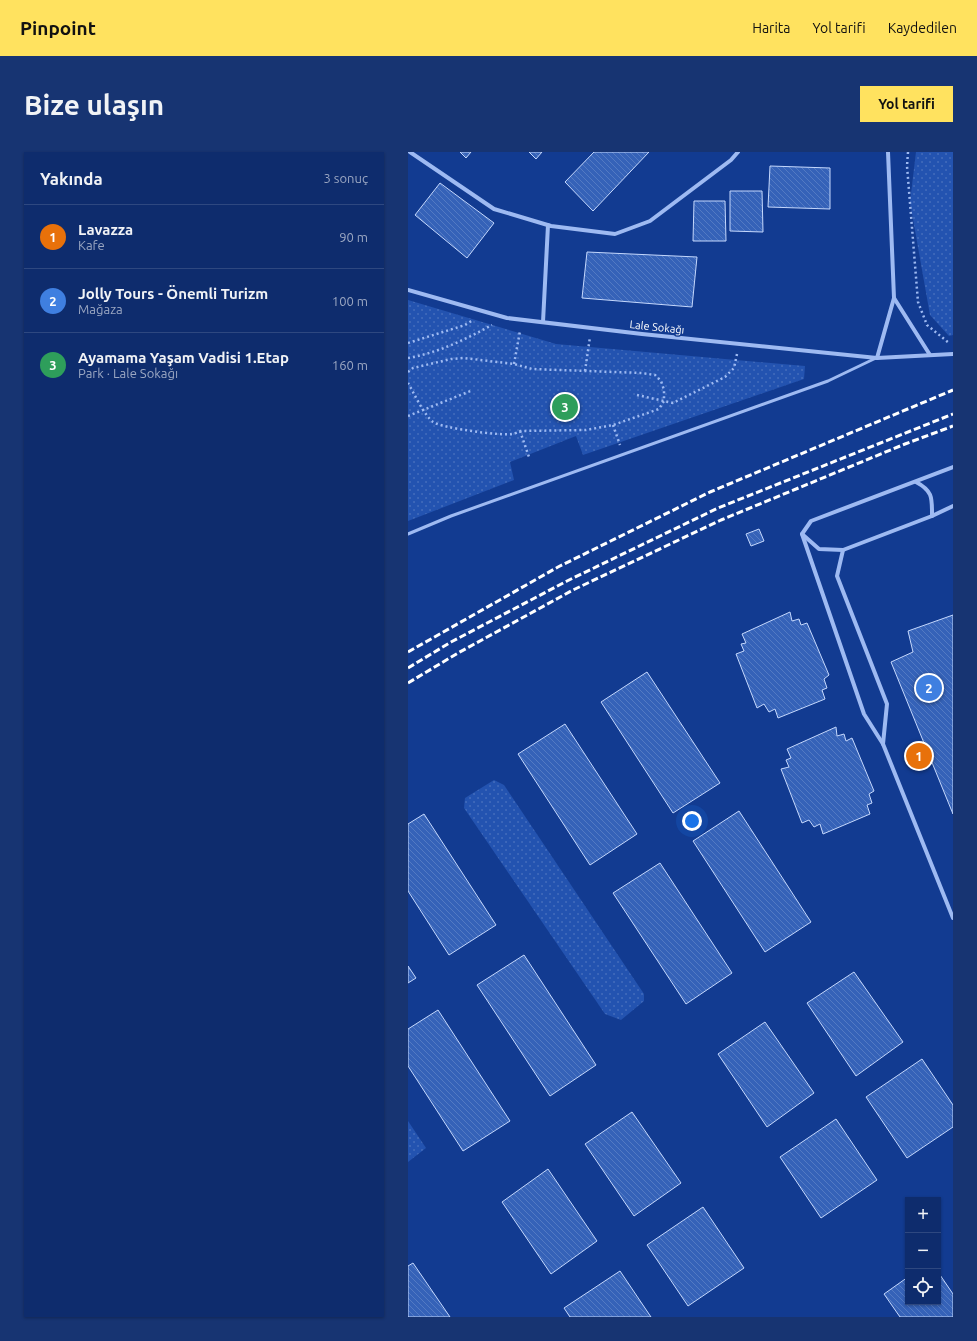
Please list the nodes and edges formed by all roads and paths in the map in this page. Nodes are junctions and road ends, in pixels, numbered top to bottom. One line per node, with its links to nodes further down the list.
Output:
1 (410, 152): 5 (street)
2 (738, 152): 5 (street)
3 (888, 152): 7 (street)
4 (908, 152): 13 (path)
5 (548, 225): 11 (street)
6 (408, 290): 8 (street, Lale Sokağı)
7 (894, 298): 17 (street); 19 (street)
8 (484, 312): 9 (street, Lale Sokağı); 14 (path)
9 (507, 318): 10 (street, Lale Sokağı); 18 (path)
10 (522, 320): 11 (street, Lale Sokağı); 20 (path)
11 (543, 322): 12 (street, Lale Sokağı)
12 (591, 328): 15 (street, Lale Sokağı); 21 (path)
13 (953, 342)
14 (408, 343)
15 (740, 344): 19 (street, Lale Sokağı); 26 (path)
16 (953, 354): 17 (street, Lale Sokağı)
17 (930, 356): 19 (street, Lale Sokağı)
18 (408, 358)
19 (877, 358): 37 (lane)
20 (514, 364): 21 (path); 22 (path)
21 (585, 371): 26 (path)
22 (408, 372)
23 (408, 383): 27 (path)
24 (473, 390): 27 (path)
25 (637, 395): 26 (path)
26 (664, 401): 29 (path)
27 (424, 410): 28 (path); 30 (path)
28 (408, 416)
29 (614, 425): 30 (path); 31 (path)
30 (520, 431): 32 (path)
31 (620, 446)
32 (529, 457)
33 (953, 467): 34 (street)
34 (916, 482): 36 (street); 38 (street)
35 (953, 506): 36 (street)
36 (932, 516): 39 (street)
37 (408, 534)
38 (802, 534): 39 (street); 40 (street)
39 (843, 550): 40 (street)
40 (883, 744): 41 (street)
41 (953, 918)

